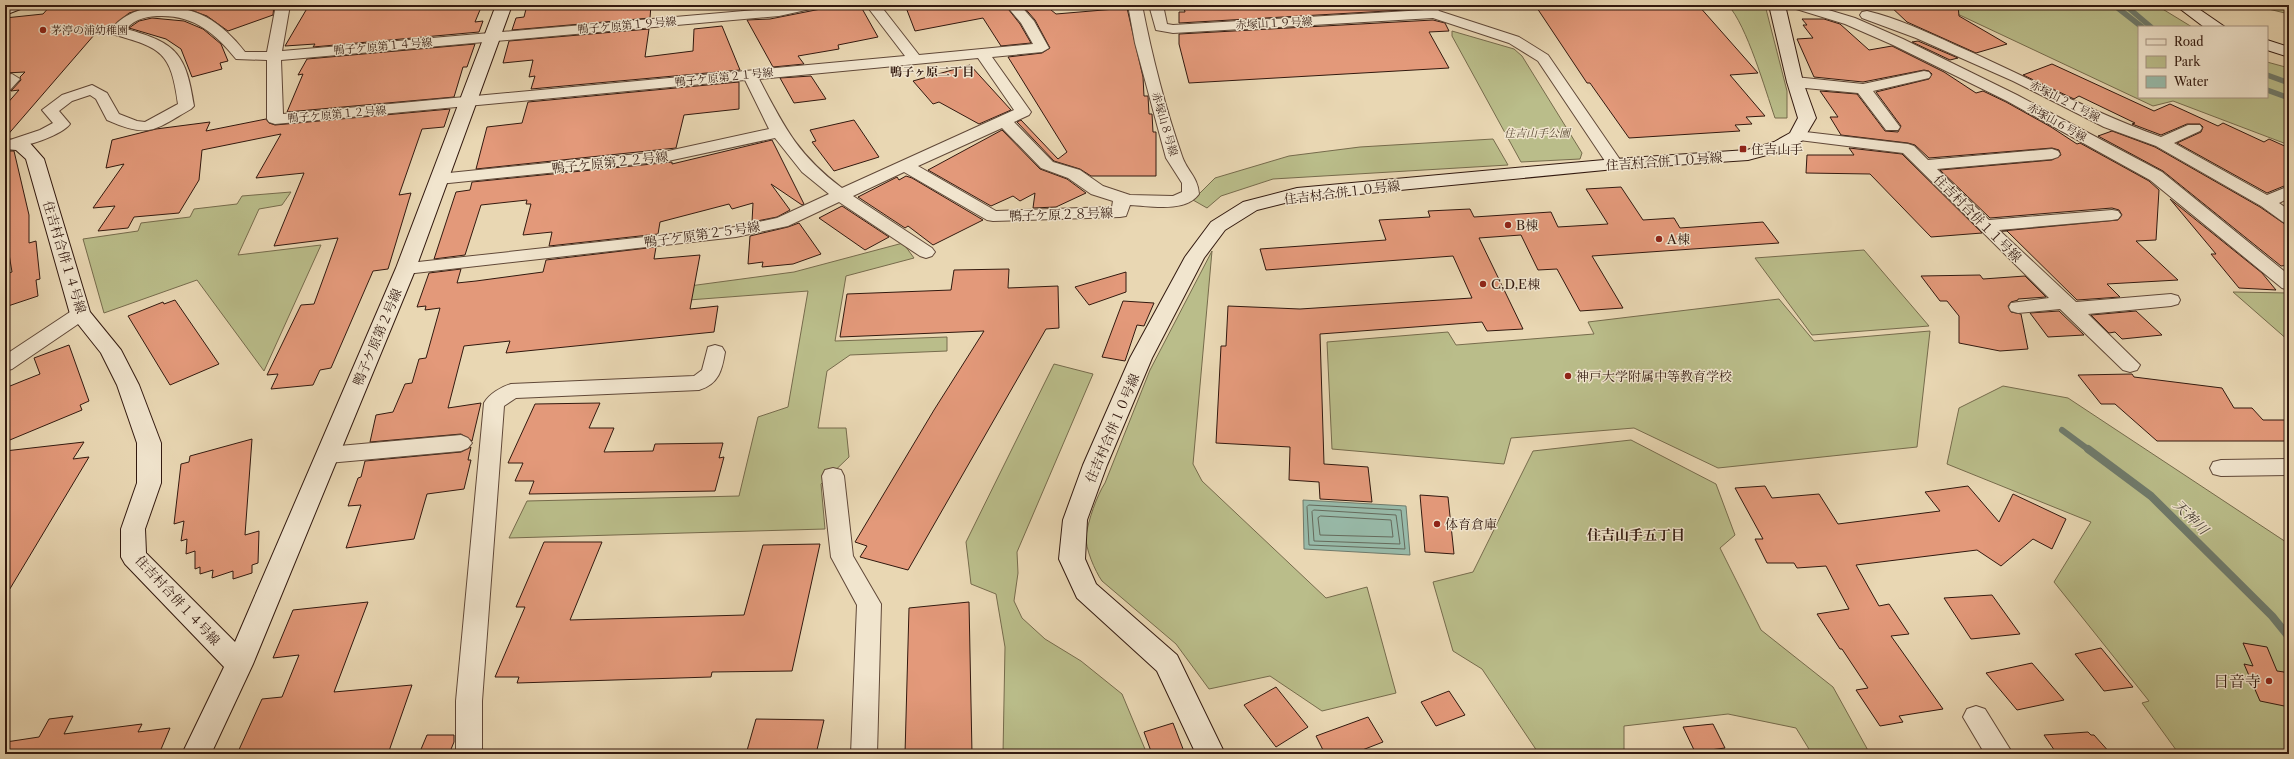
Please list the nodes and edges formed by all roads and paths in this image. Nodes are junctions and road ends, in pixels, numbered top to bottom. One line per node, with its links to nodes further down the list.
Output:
1 (18, 5): 14 (street)
2 (283, 5): 20 (street, 鴨子ケ原第１２号線)
3 (504, 5): 16 (street, 鴨子ケ原第２号線)
4 (810, 5): 16 (street, 鴨子ケ原第１９号線)
5 (873, 5): 21 (street)
6 (1013, 5): 19 (street, 鴨子ケ原第２１号線)
7 (1135, 5): 43 (street, 赤塚山８号線)
8 (1156, 5): 13 (street, 赤塚山１９号線)
9 (1777, 5): 25 (street)
10 (1798, 5): 50 (street, 赤塚山６号線)
11 (1830, 5): 34 (street, 赤塚山２１号線)
12 (2183, 5): 15 (street)
13 (1431, 9): 37 (street, 赤塚山１９号線)
14 (5, 10)
15 (2215, 26)
16 (492, 36): 20 (street, 鴨子ケ原第１４号線); 28 (street, 鴨子ケ原第２号線)
17 (2268, 45): 18 (street)
18 (2289, 52)
19 (982, 54): 21 (street, 鴨子ケ原第２１号線); 29 (street, 鴨子ケ原第２５号線)
20 (274, 56): 28 (street, 鴨子ケ原第１２号線); 35 (street, 鴨子ケ原第１４号線)
21 (915, 60): 22 (street, 鴨子ケ原第２１号線)
22 (750, 75): 28 (street, 鴨子ケ原第２１号線); 32 (street)
23 (1924, 75): 27 (street)
24 (5, 80): 26 (street)
25 (1795, 82): 27 (street); 33 (street)
26 (5, 87)
27 (1863, 88): 30 (street)
28 (466, 103): 40 (street, 鴨子ケ原第２号線)
29 (1004, 121): 39 (street, 鴨子ケ原第２５号線); 43 (street, 鴨子ケ原２８号線)
30 (1892, 127)
31 (2194, 128): 34 (street)
32 (779, 132): 40 (street, 鴨子ケ原第２２号線); 42 (street)
33 (1797, 136): 37 (street, 住吉村合併１０号線); 38 (street, 住吉村合併１１号線)
34 (2162, 143): 44 (street, 赤塚山２１号線)
35 (11, 144): 54 (street, 住吉村合併１４号線)
36 (2052, 154): 38 (street)
37 (1615, 164): 68 (street, 住吉村合併１０号線)
38 (1924, 165): 47 (street, 住吉村合併１１号線)
39 (905, 166): 42 (street, 鴨子ケ原第２５号線); 43 (street, 鴨子ケ原２８号線)
40 (439, 179): 49 (street, 鴨子ケ原第２号線)
41 (2289, 191): 44 (street)
42 (842, 196): 48 (street); 49 (street, 鴨子ケ原第２５号線)
43 (1122, 198)
44 (2267, 202): 46 (street, 赤塚山２１号線)
45 (2112, 215): 47 (street)
46 (2289, 218)
47 (1985, 226): 52 (street, 住吉村合併１１号線)
48 (926, 252)
49 (406, 268): 59 (street, 鴨子ケ原第２号線)
50 (2289, 284)
51 (2171, 300): 52 (street)
52 (2068, 306): 53 (street); 57 (street, 住吉村合併１１号線)
53 (2018, 307)
54 (80, 314): 56 (street); 63 (street, 住吉村合併１４号線)
55 (715, 352): 66 (street)
56 (5, 364)
57 (2130, 365)
58 (461, 444): 59 (street)
59 (328, 454): 63 (street, 鴨子ケ原第２号線)
60 (2289, 467): 61 (street)
61 (2221, 468)
62 (833, 476): 67 (street)
63 (239, 664): 65 (street)
64 (1976, 717): 69 (street)
65 (196, 754)
66 (469, 754)
67 (864, 754)
68 (1211, 754)
69 (2000, 754)

